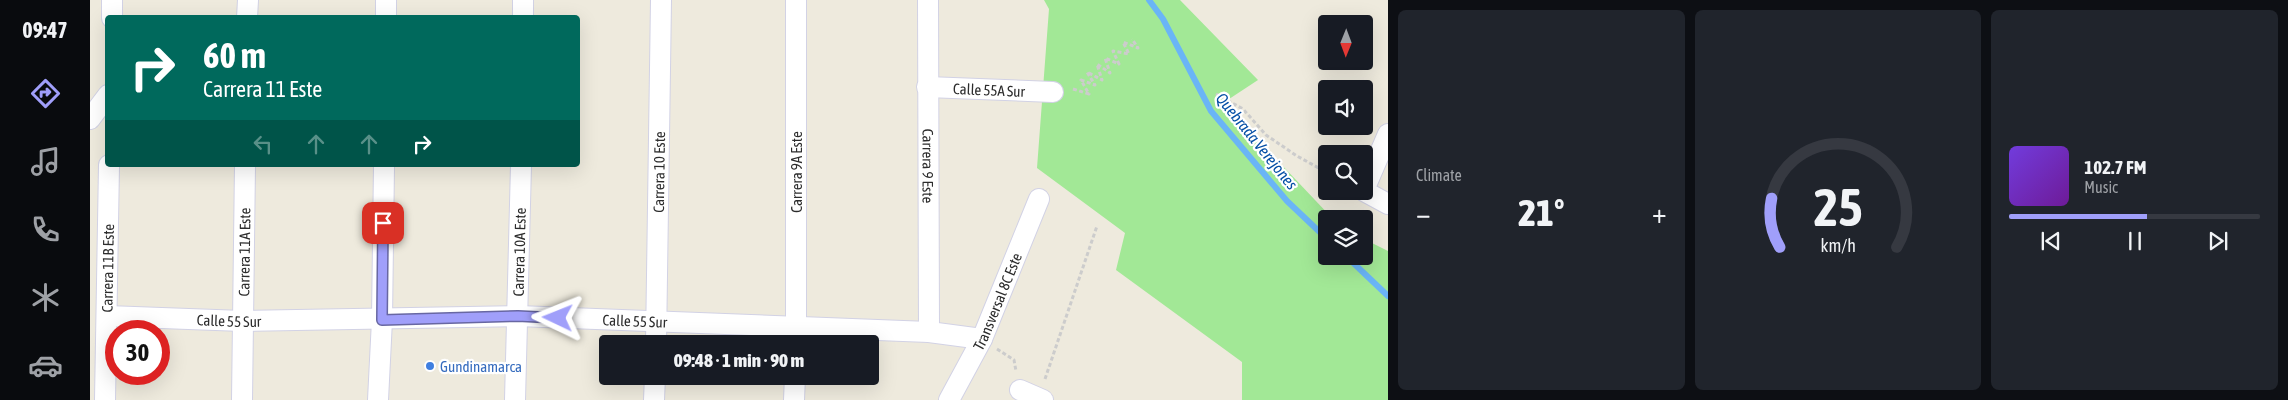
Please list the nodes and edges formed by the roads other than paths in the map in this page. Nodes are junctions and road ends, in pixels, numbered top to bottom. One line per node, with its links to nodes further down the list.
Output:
1 (112, 0): 8 (street)
2 (248, 0): 9 (street)
3 (386, 0): 10 (street)
4 (524, 0): 11 (street)
5 (660, 0): 29 (street, Carrera 10 Este)
6 (796, 0): 32 (street, Carrera 9A Este)
7 (928, 0): 12 (street, Carrera 9 Este)
8 (112, 15)
9 (247, 15)
10 (386, 15)
11 (523, 15)
12 (927, 87): 13 (street, Calle 55A Sur); 30 (street, Carrera 9 Este)
13 (1053, 92)
14 (105, 99): 15 (street)
15 (90, 120)
16 (1388, 134): 21 (street)
17 (109, 167): 25 (street, Carrera 11B Este)
18 (245, 167): 28 (street, Carrera 11A Este)
19 (384, 167): 27 (street)
20 (521, 167): 26 (street, Carrera 10A Este)
21 (1373, 170)
22 (1373, 196): 24 (street)
23 (1039, 199): 33 (street, Transversal 8C Este)
24 (1388, 204)
25 (106, 316): 28 (street, Calle 55 Sur); 36 (street, Carrera 11B Este)
26 (518, 316): 27 (street, Calle 55 Sur); 29 (street, Calle 55 Sur); 39 (street, Carrera 10A Este)
27 (382, 320): 28 (street, Calle 55 Sur); 38 (street)
28 (243, 321): 37 (street, Carrera 11A Este)
29 (657, 322): 31 (street, Carrera 10 Este); 32 (street, Calle 55 Sur)
30 (929, 332): 32 (street, Calle 55 Sur); 33 (street, Calle 55 Sur)
31 (656, 335)
32 (796, 335)
33 (982, 339): 42 (street, Transversal 8C Este)
34 (655, 385): 40 (street)
35 (795, 385): 41 (street)
36 (97, 390)
37 (242, 400)
38 (378, 400)
39 (515, 400)
40 (654, 400)
41 (794, 400)
42 (950, 400)

